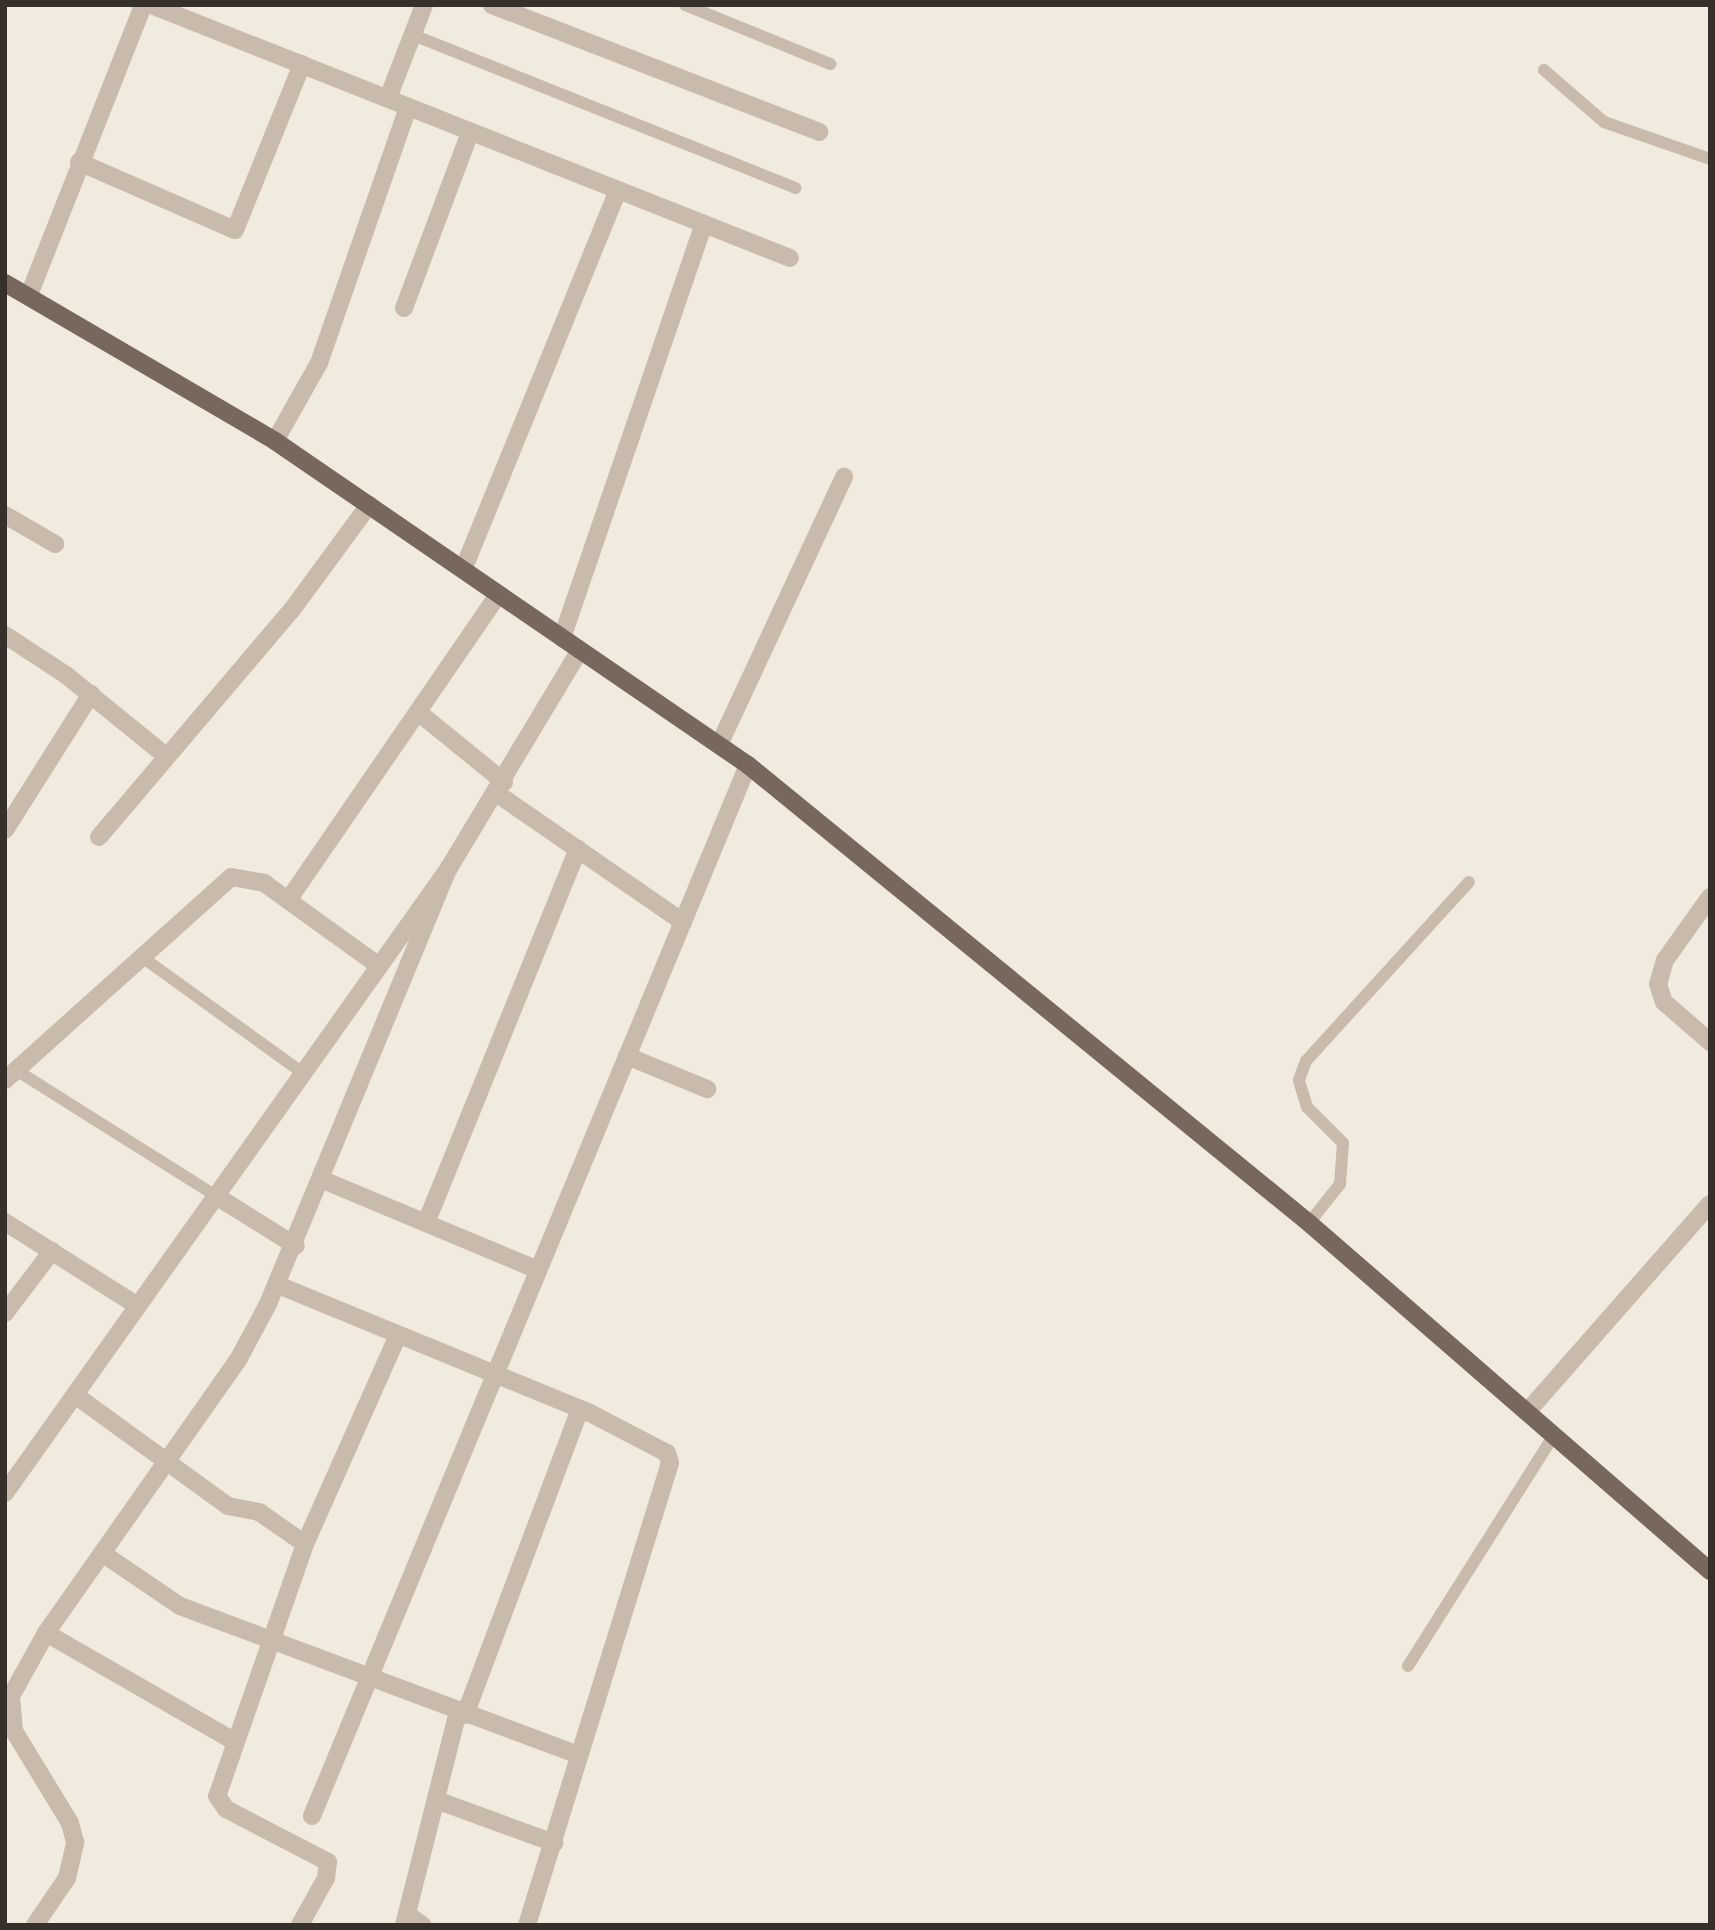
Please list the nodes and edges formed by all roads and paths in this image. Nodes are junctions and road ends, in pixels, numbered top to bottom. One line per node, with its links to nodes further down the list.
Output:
1 (142, 5): 15 (street)
2 (150, 5): 7 (street)
3 (424, 5): 6 (street)
4 (492, 5): 13 (street)
5 (684, 5): 8 (lane)
6 (412, 35): 10 (street); 16 (lane)
7 (302, 64): 10 (street); 15 (street)
8 (830, 64)
9 (1544, 70): 14 (lane)
10 (388, 98): 11 (street)
11 (408, 107): 12 (street); 23 (street)
12 (470, 132): 17 (street); 22 (street)
13 (819, 132)
14 (1710, 159)
15 (79, 162): 21 (street)
16 (796, 188)
17 (618, 190): 18 (street); 28 (street)
18 (704, 224): 19 (street); 30 (street)
19 (790, 258)
20 (5, 283): 21 (main road)
21 (29, 295): 23 (main road)
22 (404, 308)
23 (275, 441): 25 (main road)
24 (844, 477): 35 (street)
25 (369, 505): 28 (main road); 36 (street)
26 (5, 515): 27 (street)
27 (55, 544)
28 (463, 570): 29 (main road)
29 (499, 594): 30 (main road); 34 (street)
30 (562, 638): 32 (main road)
31 (7, 641): 33 (street)
32 (580, 650): 35 (main road); 38 (street)
33 (91, 694): 36 (street); 39 (street)
34 (418, 712): 38 (street); 45 (street)
35 (719, 745): 37 (main road)
36 (166, 756): 40 (street)
37 (748, 765): 46 (street); 59 (main road)
38 (500, 788): 41 (street); 42 (street)
39 (5, 830)
40 (99, 837)
41 (578, 849): 46 (street); 58 (street)
42 (449, 868): 48 (street); 54 (street)
43 (1469, 882): 59 (lane)
44 (1710, 897): 49 (street)
45 (289, 899): 47 (street); 48 (street)
46 (683, 922): 50 (street)
47 (142, 957): 51 (lane); 52 (street)
48 (379, 966): 51 (street)
49 (1710, 1042)
50 (627, 1056): 53 (street); 62 (street)
51 (303, 1073): 55 (street)
52 (11, 1075): 55 (lane)
53 (707, 1089)
54 (323, 1180): 58 (street); 60 (street)
55 (216, 1196): 60 (street); 64 (street)
56 (1710, 1204): 70 (street)
57 (5, 1222): 61 (street)
58 (426, 1223): 62 (street)
59 (1310, 1223): 70 (main road)
60 (296, 1246): 63 (street)
61 (52, 1251): 64 (street); 65 (street)
62 (538, 1270): 67 (street)
63 (278, 1285): 66 (street); 72 (street)
64 (138, 1306): 68 (street)
65 (5, 1313)
66 (397, 1337): 67 (street); 74 (street)
67 (495, 1375): 69 (street); 80 (street)
68 (75, 1395): 72 (street); 73 (street)
69 (580, 1409): 81 (street); 83 (street)
70 (1527, 1412): 71 (main road)
71 (1554, 1435): 76 (main road); 79 (lane)
72 (168, 1460): 74 (street); 75 (street)
73 (5, 1493)
74 (305, 1544): 78 (street)
75 (103, 1553): 77 (street); 78 (street)
76 (1710, 1571)
77 (46, 1633): 82 (street); 88 (street)
78 (269, 1642): 80 (street); 82 (street)
79 (1408, 1666)
80 (368, 1681): 81 (street); 85 (street)
81 (461, 1714): 83 (street); 84 (street)
82 (234, 1741): 89 (street)
83 (579, 1755): 86 (street)
84 (436, 1800): 86 (street); 87 (street)
85 (312, 1816)
86 (554, 1843): 91 (street)
87 (405, 1920): 90 (street)
88 (35, 1925)
89 (300, 1925)
90 (422, 1925)
91 (527, 1925)

